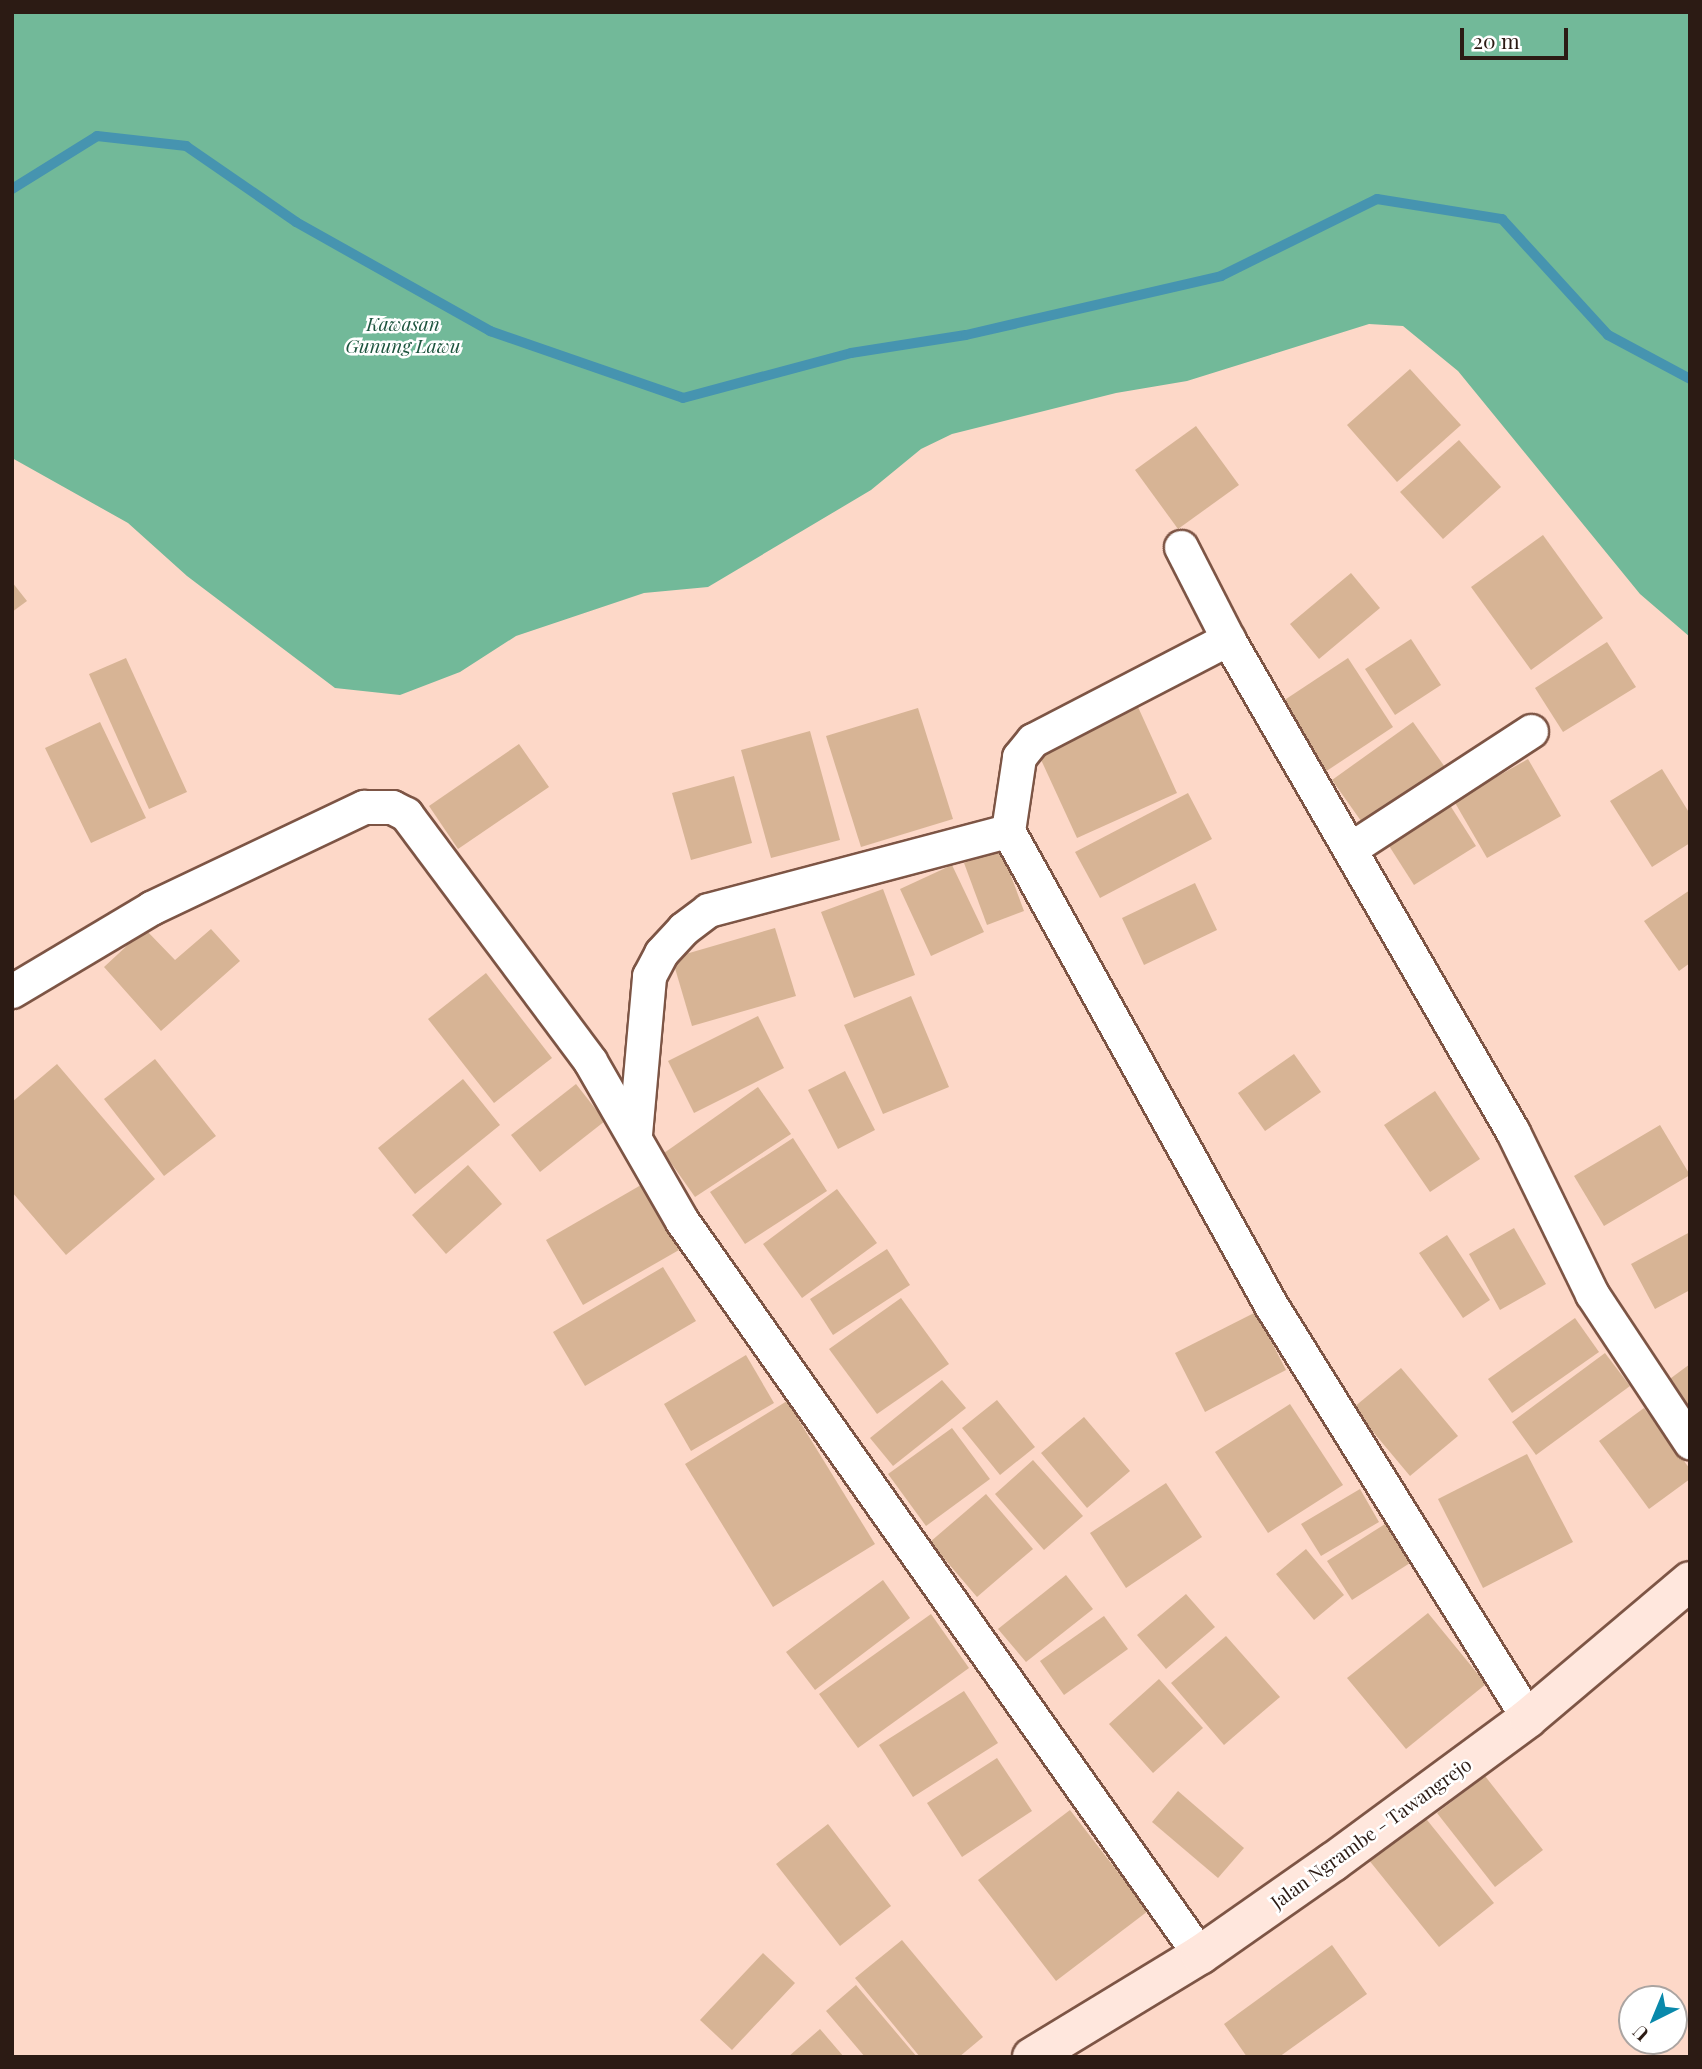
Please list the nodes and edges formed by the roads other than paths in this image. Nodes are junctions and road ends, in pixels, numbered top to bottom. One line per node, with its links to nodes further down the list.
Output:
1 (1181, 547): 2 (street)
2 (1228, 639): 4 (street); 5 (street)
3 (1531, 732): 5 (street)
4 (1009, 831): 7 (street); 10 (street)
5 (1350, 849): 8 (street)
6 (12, 991): 7 (street)
7 (635, 1134): 11 (street)
8 (1690, 1441)
9 (1690, 1581): 10 (main road, Jalan Ngrambe - Tawangrejo)
10 (1528, 1718): 11 (main road, Jalan Ngrambe - Tawangrejo)
11 (1200, 1955): 12 (main road, Jalan Ngrambe - Tawangrejo)
12 (1032, 2057)

